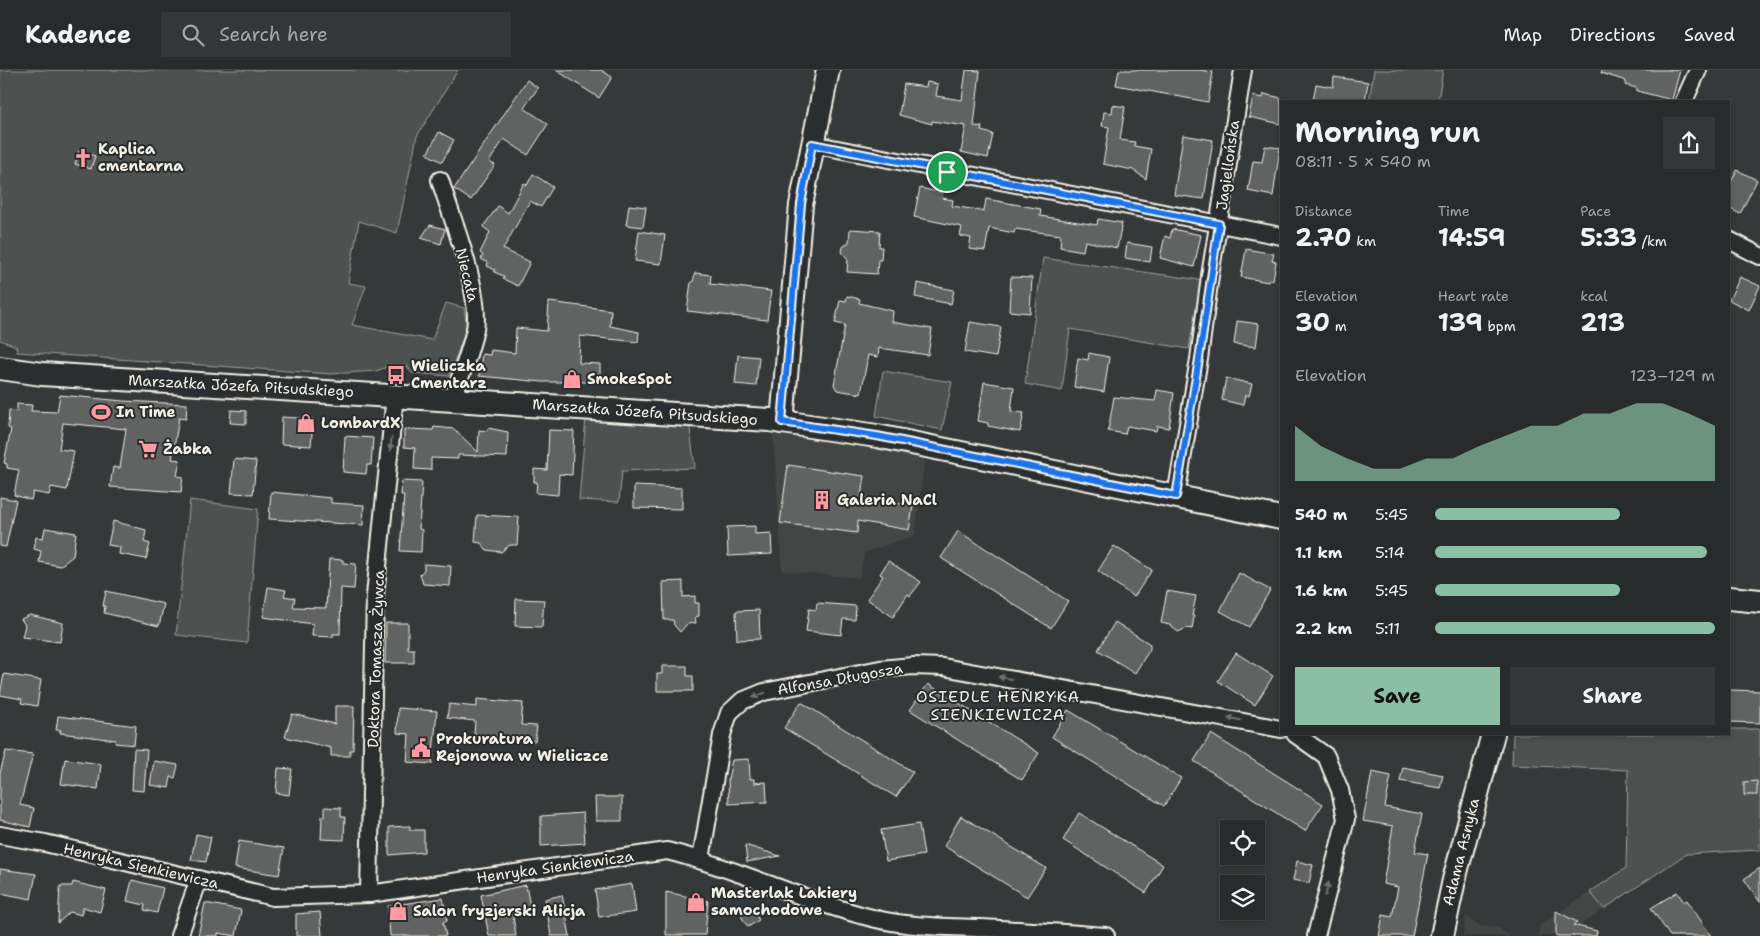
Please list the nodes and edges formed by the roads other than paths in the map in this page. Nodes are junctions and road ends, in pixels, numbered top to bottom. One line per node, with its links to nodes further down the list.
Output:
1 (828, 70): 5 (main road)
2 (1242, 70): 7 (street, Jagiellońska)
3 (1698, 70): 4 (street)
4 (1684, 100)
5 (812, 144): 7 (street); 14 (main road)
6 (440, 180): 13 (street, Niecała)
7 (1219, 224): 8 (street); 15 (street, Jagiellońska)
8 (1280, 236)
9 (1730, 241): 10 (street)
10 (1760, 256)
11 (0, 368): 12 (main road, Marszałka Józefa Piłsudskiego)
12 (396, 395): 13 (main road, Marszałka Józefa Piłsudskiego); 27 (street, Doktora Tomasza Żywca, one-way to 27)
13 (453, 399): 14 (main road, Marszałka Józefa Piłsudskiego)
14 (782, 422): 15 (main road, Marszałka Józefa Piłsudskiego)
15 (1176, 496): 16 (main road, Marszałka Józefa Piłsudskiego)
16 (1280, 518)
17 (1730, 598): 18 (main road)
18 (1760, 601)
19 (1280, 729): 25 (street, Alfonsa Długosza, one-way to 25)
20 (1296, 735): 30 (street, one-way to 20)
21 (1484, 735): 23 (main road, Adama Asnyka)
22 (1493, 735): 23 (main road, Adama Asnyka)
23 (1482, 769): 31 (main road, Adama Asnyka)
24 (0, 835): 26 (street, Henryka Sienkiewicza)
25 (701, 859): 27 (street, Henryka Sienkiewicza); 29 (street, Henryka Sienkiewicza)
26 (199, 879): 27 (street, Henryka Sienkiewicza); 28 (street)
27 (369, 894)
28 (179, 936)
29 (1106, 936)
30 (1316, 936)
31 (1442, 936)

